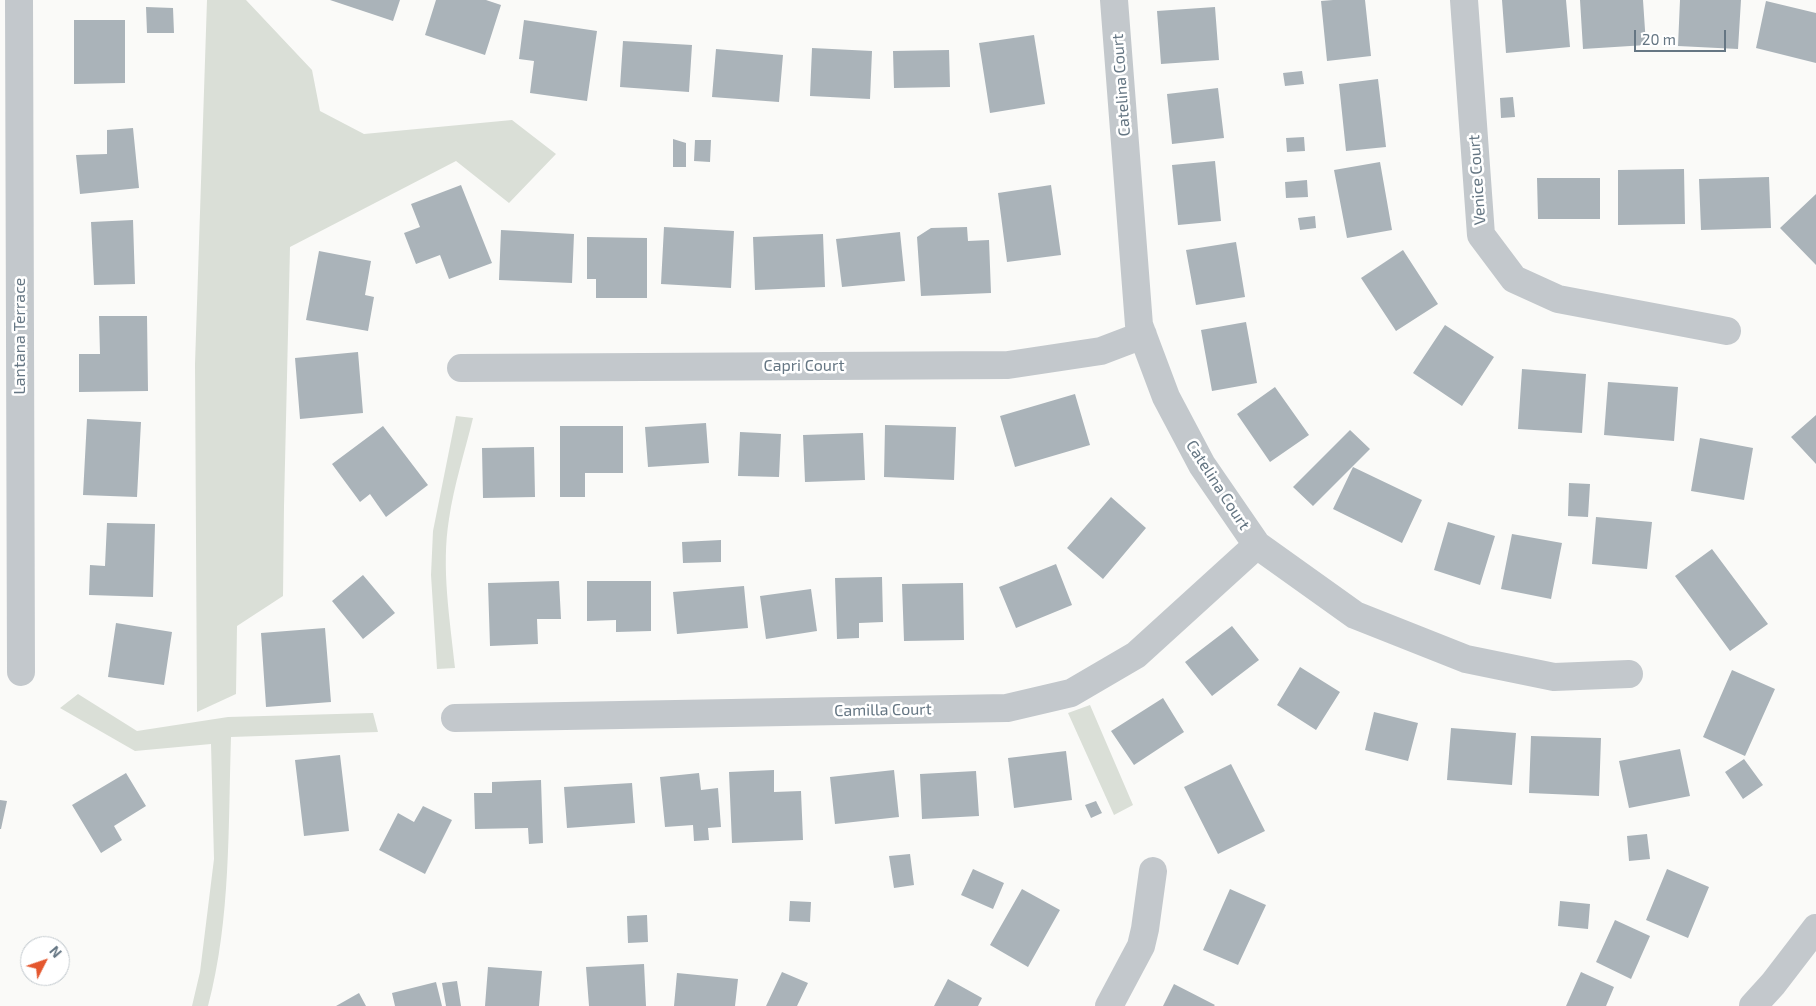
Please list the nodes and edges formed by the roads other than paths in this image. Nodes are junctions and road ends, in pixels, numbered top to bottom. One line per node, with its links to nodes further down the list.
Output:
1 (19, 0): 8 (street, Lantana Terrace)
2 (1114, 0): 5 (street, Catelina Court)
3 (1464, 0): 4 (street, Venice Court)
4 (1727, 330)
5 (1143, 335): 6 (street, Capri Court); 7 (street, Catelina Court)
6 (461, 368)
7 (1257, 545): 9 (street, Catelina Court); 10 (street, Camilla Court)
8 (21, 672)
9 (1629, 674)
10 (455, 718)
11 (1154, 871): 13 (street)
12 (1816, 928): 14 (street)
13 (1109, 1006)
14 (1753, 1006)

